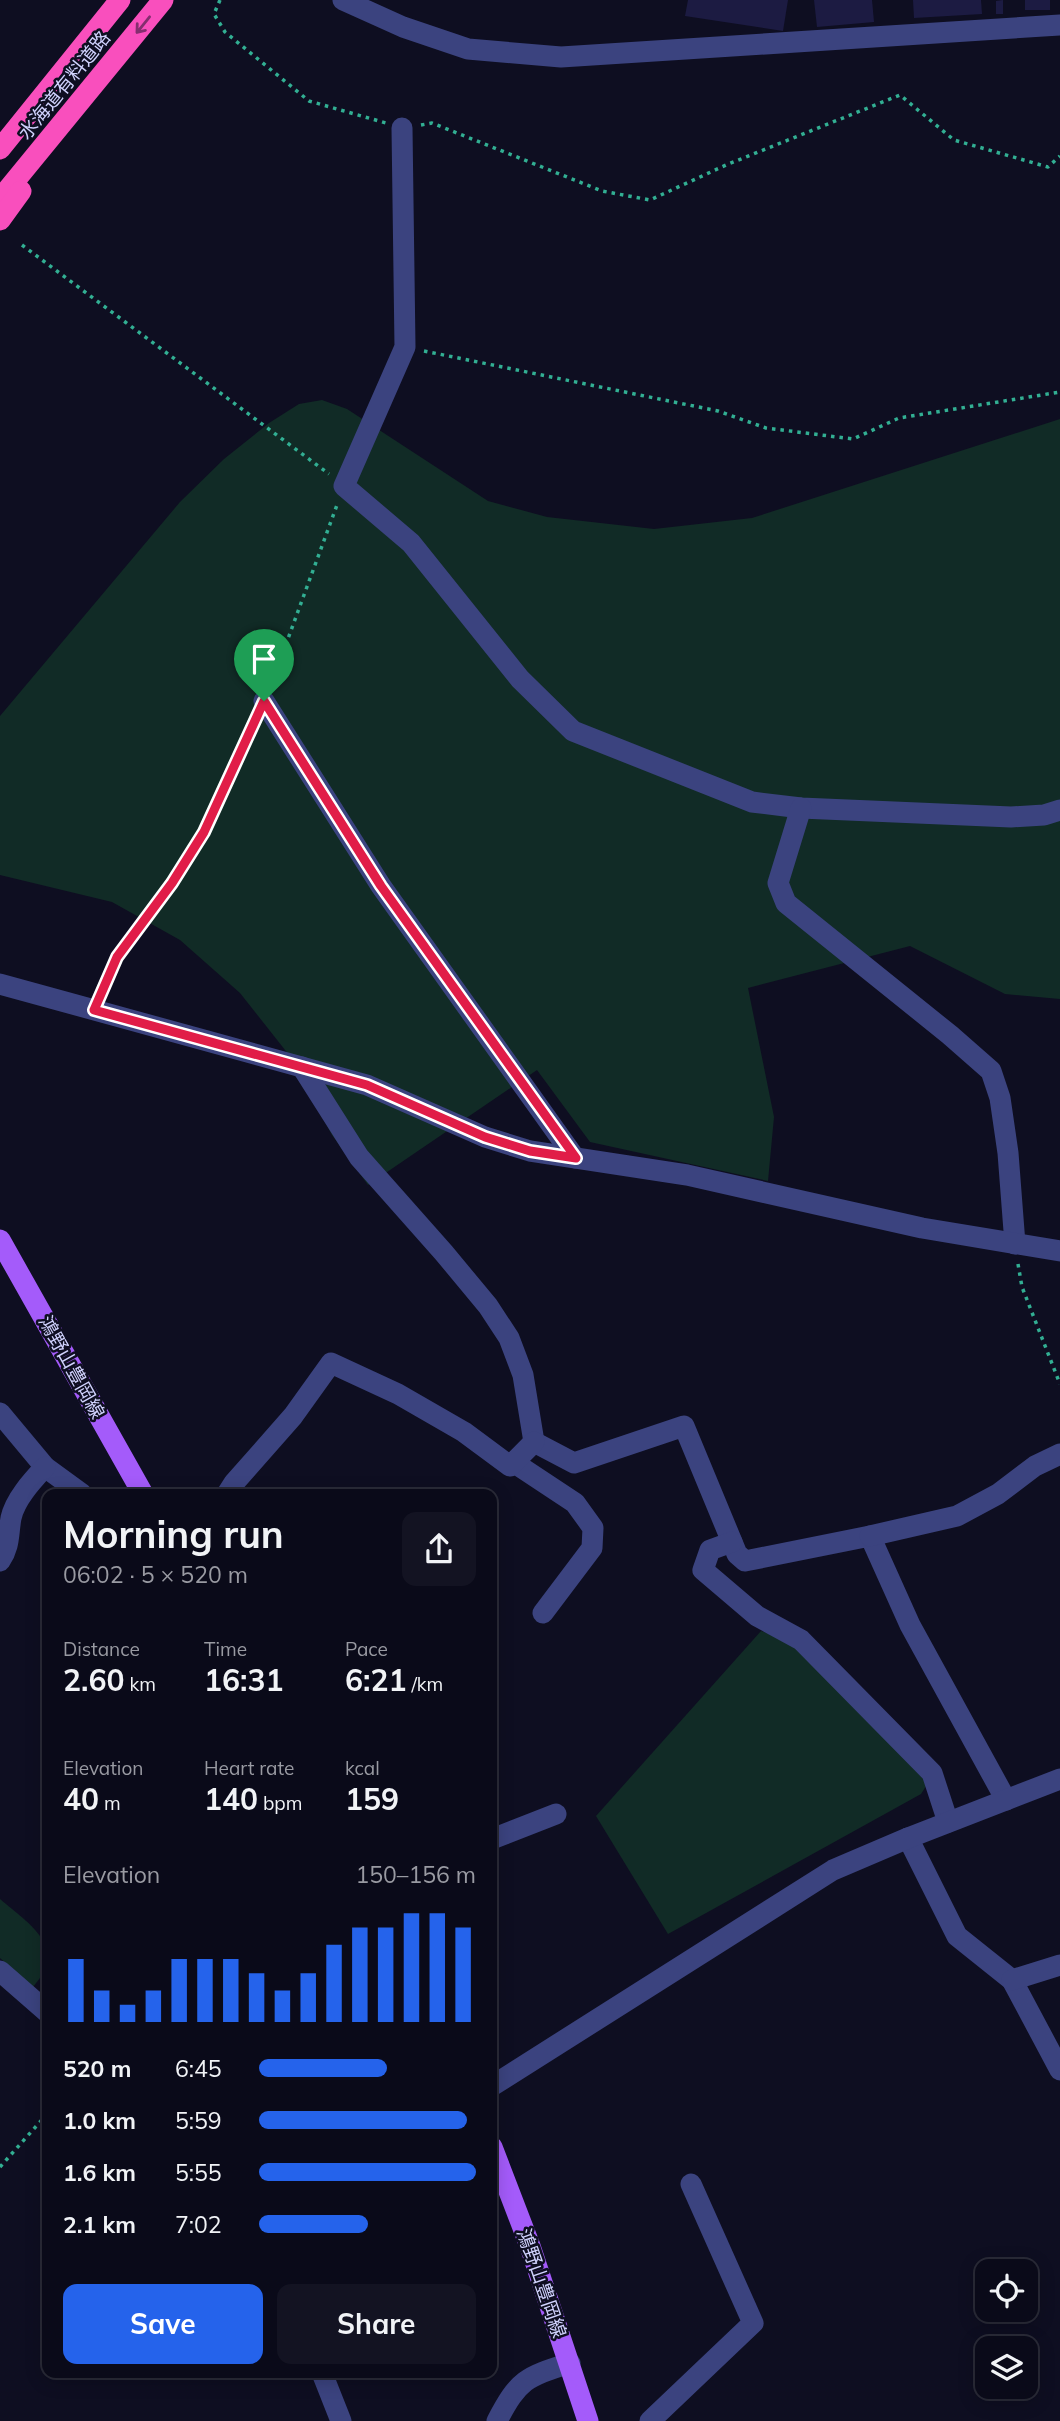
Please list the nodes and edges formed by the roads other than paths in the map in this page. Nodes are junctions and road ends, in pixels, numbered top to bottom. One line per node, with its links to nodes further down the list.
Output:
1 (120, 0): 6 (highway, 水海道有料道路)
2 (163, 0): 5 (highway, 水海道有料道路, one-way to 5)
3 (343, 0): 4 (street)
4 (1060, 25)
5 (122, 50): 10 (highway, 水海道有料道路); 11 (highway)
6 (70, 62): 8 (highway); 9 (highway, 水海道有料道路)
7 (401, 128): 13 (street)
8 (0, 138)
9 (0, 149)
10 (0, 199)
11 (0, 220)
12 (264, 701): 17 (street)
13 (801, 808): 14 (street); 19 (street)
14 (1060, 810)
15 (0, 984): 16 (street)
16 (302, 1067): 17 (street); 22 (street)
17 (576, 1158): 19 (street)
18 (0, 1240): 27 (main road, 鴻野山豊岡線)
19 (1014, 1244): 20 (street)
20 (1060, 1251)
21 (0, 1413): 25 (street)
22 (534, 1442): 24 (street); 30 (street)
23 (1060, 1454): 29 (street)
24 (513, 1462): 28 (street); 32 (street)
25 (45, 1466): 26 (street); 31 (street)
26 (75, 1489)
27 (140, 1489)
28 (230, 1489)
29 (870, 1536): 30 (street); 34 (street)
30 (732, 1542): 36 (street)
31 (0, 1561)
32 (542, 1613)
33 (1060, 1779): 34 (street)
34 (1006, 1800): 36 (street)
35 (556, 1814): 37 (street)
36 (948, 1822): 38 (street)
37 (497, 1837)
38 (908, 1838): 41 (street); 44 (street)
39 (1060, 1965): 41 (street)
40 (0, 1970): 42 (street)
41 (1012, 1980): 43 (street)
42 (42, 2008)
43 (1060, 2070)
44 (497, 2083)
45 (497, 2160): 47 (main road, 鴻野山豊岡線)
46 (691, 2184): 49 (street)
47 (570, 2363): 51 (street); 52 (main road, 鴻野山豊岡線)
48 (324, 2378): 50 (street)
49 (652, 2420)
50 (341, 2421)
51 (497, 2421)
52 (588, 2421)

